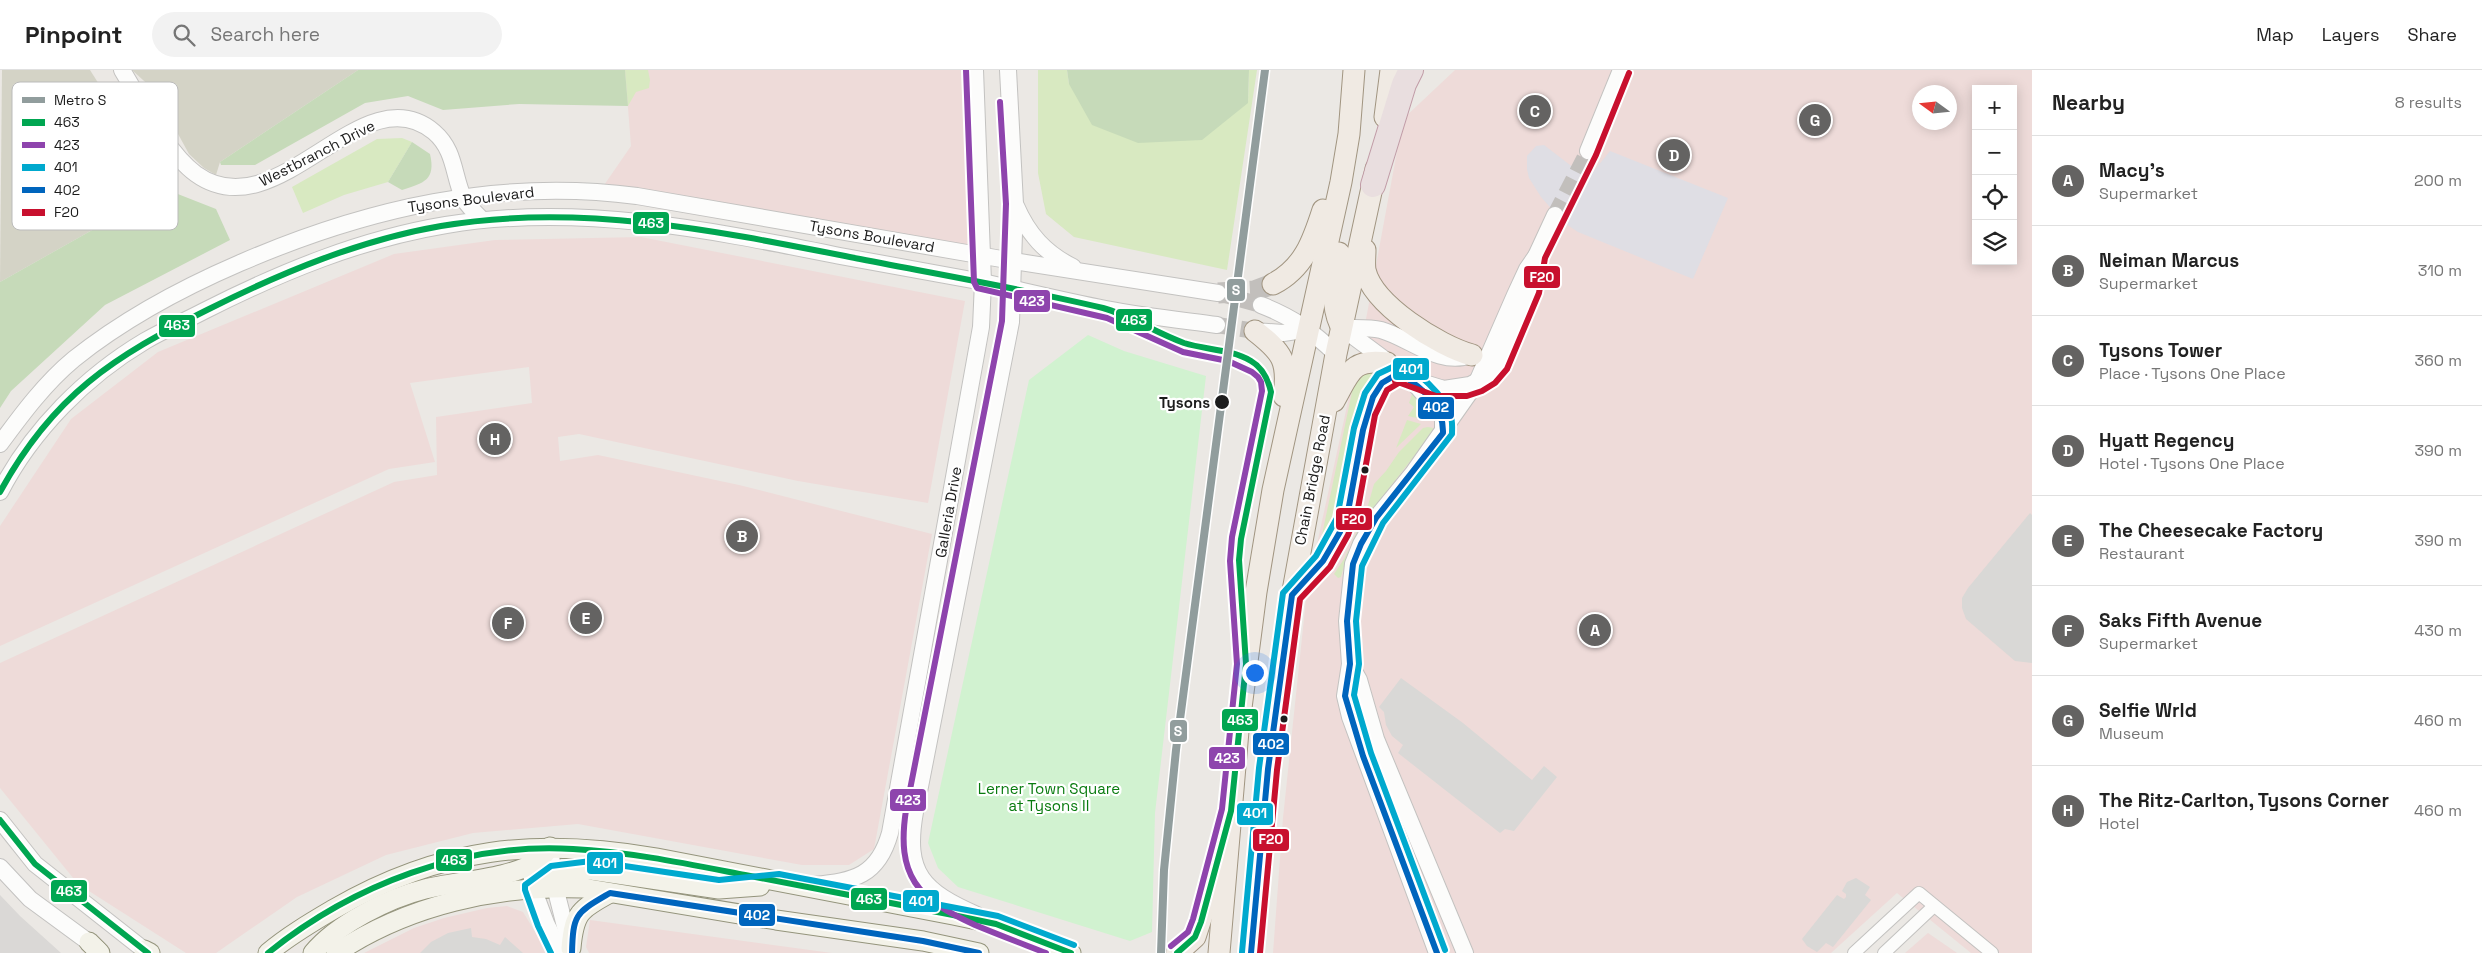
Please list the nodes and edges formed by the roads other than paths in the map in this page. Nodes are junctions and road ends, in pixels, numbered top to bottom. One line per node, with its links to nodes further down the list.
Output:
1 (122, 70): 9 (street, Westbranch Drive)
2 (975, 70): 20 (street, Galleria Drive)
3 (1008, 70): 15 (street, Galleria Drive)
4 (1354, 70): 10 (main road)
5 (1368, 70): 30 (main road)
6 (1391, 70): 13 (main road, Chain Bridge Road)
7 (1411, 70): 13 (highway)
8 (1621, 70): 11 (street)
9 (130, 82)
10 (1349, 134): 25 (main road); 33 (main road)
11 (1588, 150)
12 (178, 156): 14 (street, Westbranch Drive)
13 (1374, 185): 16 (main road, Chain Bridge Road)
14 (463, 198): 18 (street, Westbranch Drive); 19 (street); 20 (street, Tysons Boulevard); 41 (street, Tysons Boulevard)
15 (1015, 204): 22 (street, Galleria Drive); 23 (street)
16 (1367, 215): 30 (main road, Chain Bridge Road); 35 (main road)
17 (1555, 215): 21 (street)
18 (482, 220): 19 (street, Tysons Boulevard); 24 (street, Tysons Boulevard)
19 (446, 225): 43 (street, Tysons Boulevard)
20 (982, 255): 22 (street, Tysons Boulevard); 24 (street, Galleria Drive)
21 (1536, 256): 28 (street); 38 (street)
22 (1013, 261): 23 (street, Tysons Boulevard); 26 (street, Galleria Drive)
23 (1084, 273): 27 (street, Tysons Boulevard)
24 (983, 282): 26 (street, Tysons Boulevard); 52 (street, Galleria Drive)
25 (1273, 284)
26 (1014, 289): 31 (street, Tysons Boulevard); 56 (street, Galleria Drive)
27 (1218, 293)
28 (1514, 295): 35 (street); 38 (street)
29 (1261, 304): 33 (street)
30 (1338, 319): 33 (main road); 34 (main road, Chain Bridge Road); 35 (street); 36 (street)
31 (1217, 325)
32 (1255, 331): 33 (street); 42 (main road)
33 (1315, 334): 34 (street); 42 (main road)
34 (1336, 354): 39 (main road, Chain Bridge Road)
35 (1472, 355)
36 (1388, 363): 37 (street); 39 (main road)
37 (1410, 379): 38 (street); 40 (street)
38 (1477, 382): 40 (street)
39 (1323, 421): 68 (main road, Chain Bridge Road)
40 (1443, 432): 44 (street)
41 (0, 444)
42 (1273, 490): 45 (main road)
43 (0, 492)
44 (1350, 664): 69 (street); 70 (street)
45 (1231, 812): 66 (main road); 67 (main road)
46 (0, 820): 59 (street)
47 (550, 847): 48 (main road); 50 (street); 51 (main road)
48 (530, 857): 53 (street); 60 (main road); 62 (main road)
49 (0, 867): 57 (street)
50 (555, 880): 51 (main road); 53 (main road); 54 (main road); 58 (street)
51 (778, 883): 52 (main road)
52 (797, 886): 56 (main road)
53 (533, 888): 58 (street); 63 (main road)
54 (610, 892): 58 (main road); 64 (main road)
55 (1934, 906): 71 (street); 72 (street); 73 (street)
56 (996, 924): 65 (main road)
57 (94, 947): 61 (street)
58 (568, 951)
59 (147, 952)
60 (268, 952)
61 (104, 953)
62 (313, 953)
63 (336, 953)
64 (979, 953)
65 (1071, 953)
66 (1177, 953)
67 (1220, 953)
68 (1252, 953)
69 (1437, 953)
70 (1465, 953)
71 (1854, 953)
72 (1884, 953)
73 (1992, 953)

